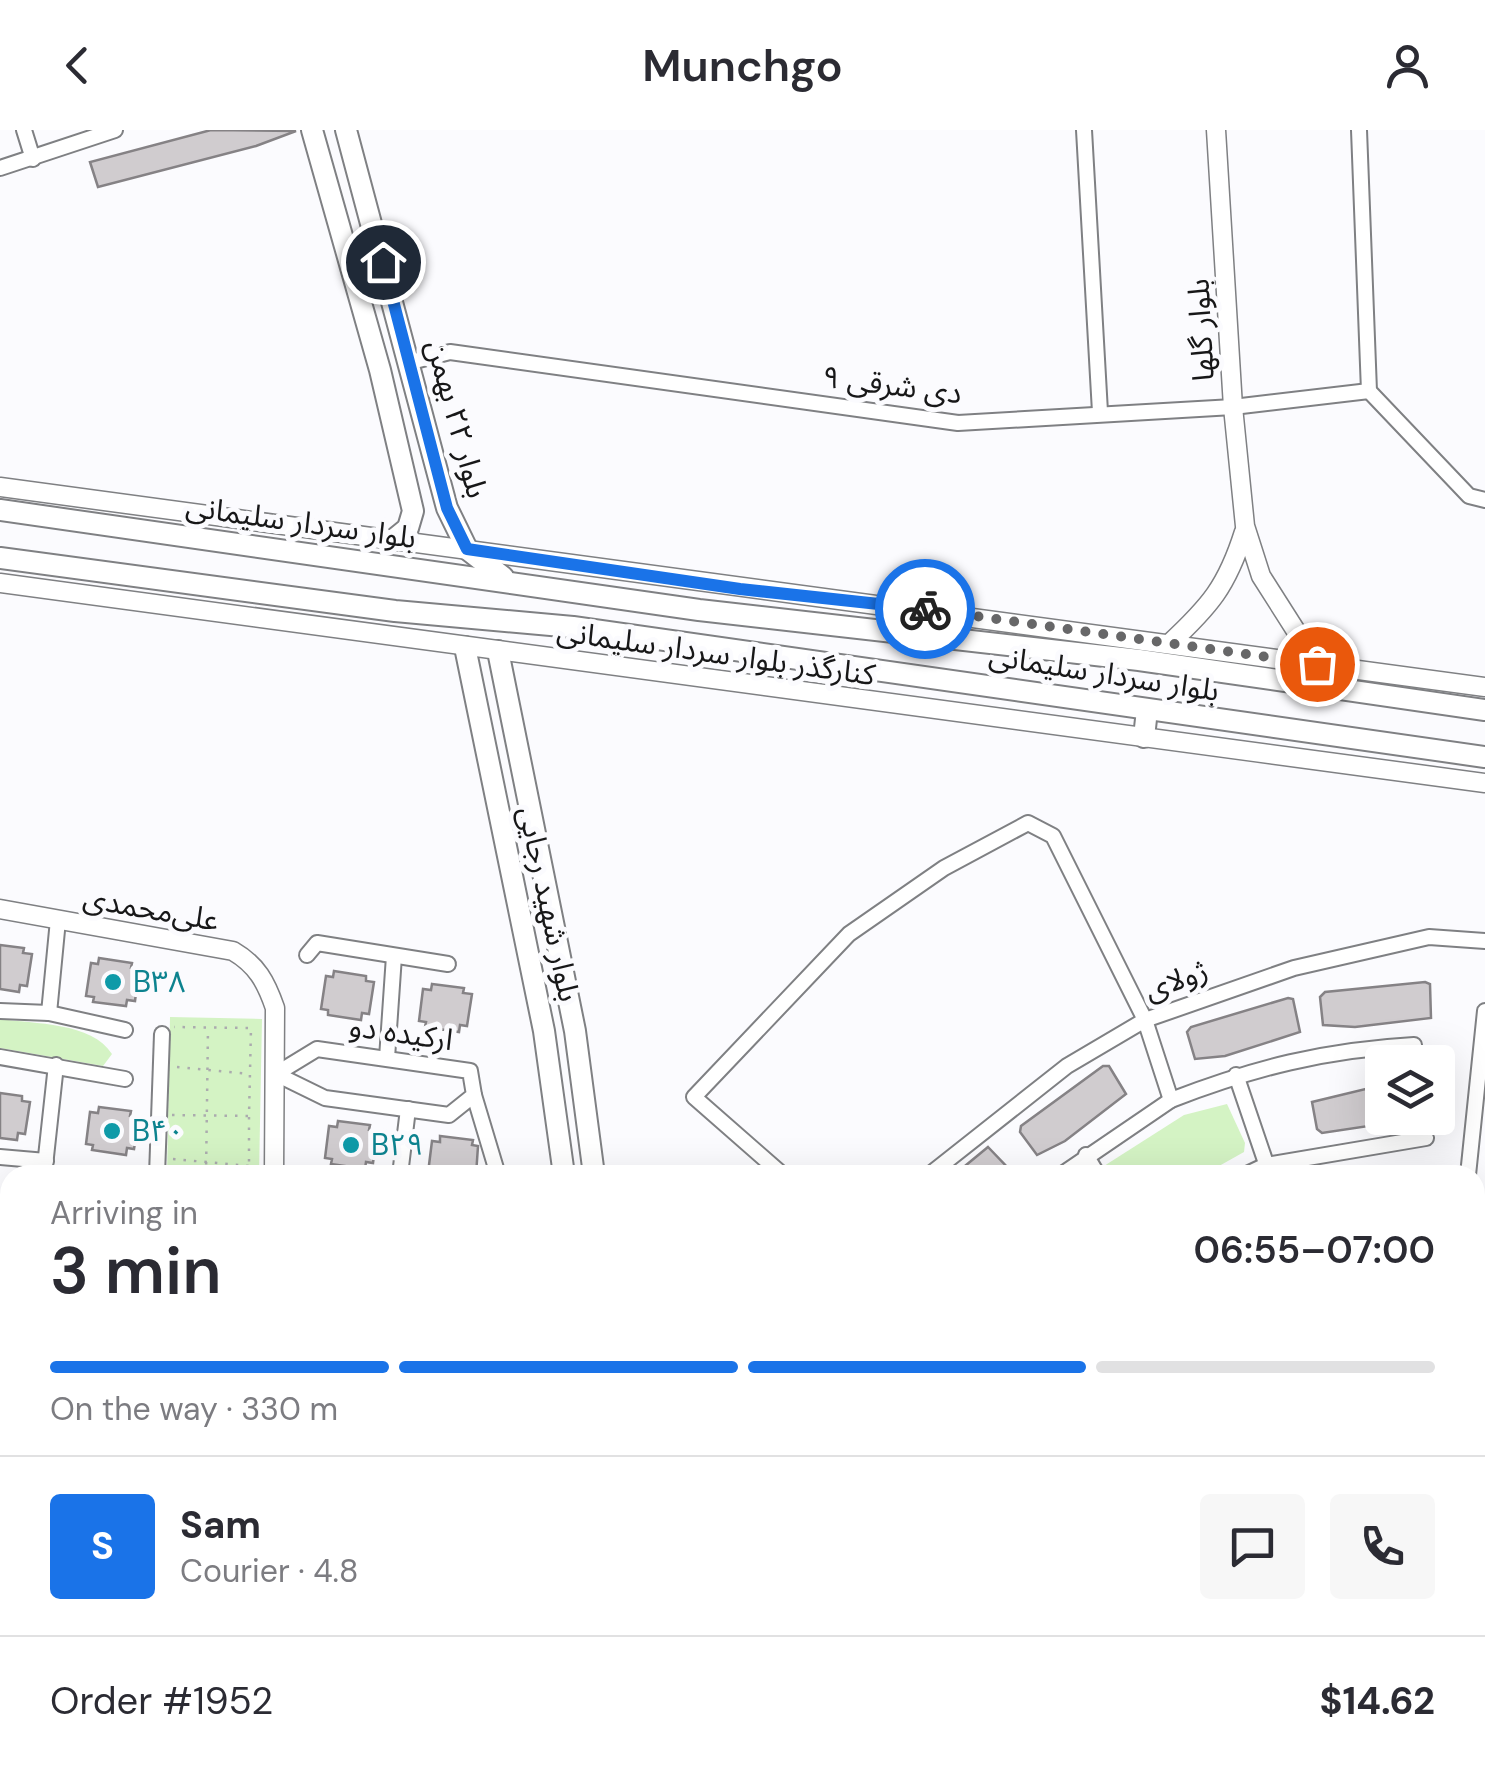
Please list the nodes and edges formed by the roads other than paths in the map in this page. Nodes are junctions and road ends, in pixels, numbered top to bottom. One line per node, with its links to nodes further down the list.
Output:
1 (24, 130): 8 (street)
2 (115, 130): 8 (street)
3 (312, 130): 18 (main road, بلوار ۲۲ بهمن)
4 (346, 130): 10 (main road, بلوار ۲۲ بهمن)
5 (1084, 130): 13 (street)
6 (1216, 130): 12 (street, بلوار گلها)
7 (1359, 130): 11 (street)
8 (32, 158): 9 (street)
9 (0, 168)
10 (410, 362): 13 (street, ۹ دی شرقی); 16 (main road, بلوار ۲۲ بهمن)
11 (1369, 391): 12 (street, ۹ دی شرقی); 15 (street)
12 (1232, 407): 13 (street, ۹ دی شرقی); 19 (street, بلوار گلها)
13 (1100, 412)
14 (0, 487): 20 (street)
15 (1485, 500)
16 (447, 508): 18 (main road); 21 (main road, بلوار ۲۲ بهمن)
17 (0, 510): 24 (main road, بلوار سردار سلیمانی)
18 (414, 511): 20 (main road)
19 (1245, 526): 29 (street, بلوار گلها); 34 (street, بلوار گلها)
20 (392, 540): 21 (street)
21 (467, 549): 24 (main road); 29 (street)
22 (0, 558): 23 (main road, بلوار سردار سلیمانی)
23 (26, 561): 26 (street); 32 (main road, بلوار سردار سلیمانی)
24 (512, 582): 27 (main road, بلوار سردار سلیمانی)
25 (0, 583): 26 (street, کنارگذر بلوار سردار سلیمانی)
26 (63, 590): 30 (street, کنارگذر بلوار سردار سلیمانی)
27 (774, 619): 28 (main road, بلوار سردار سلیمانی); 32 (main road)
28 (833, 626): 33 (main road); 37 (main road, بلوار سردار سلیمانی)
29 (1169, 644): 34 (street)
30 (465, 648): 31 (street, کنارگذر بلوار سردار سلیمانی); 43 (main road, بلوار شهید رجایی)
31 (498, 651): 39 (street, کنارگذر بلوار سردار سلیمانی); 42 (main road, بلوار شهید رجایی)
32 (760, 654): 33 (main road, بلوار سردار سلیمانی)
33 (834, 664): 38 (main road, بلوار سردار سلیمانی)
34 (1317, 664): 35 (street)
35 (1456, 683): 36 (street); 37 (street)
36 (1485, 687)
37 (1485, 709)
38 (1148, 710): 39 (main road); 40 (main road, بلوار سردار سلیمانی)
39 (1144, 737): 41 (street, کنارگذر بلوار سردار سلیمانی)
40 (1485, 757)
41 (1485, 783)
42 (526, 788): 43 (main road); 76 (main road, بلوار شهید رجایی)
43 (494, 790): 75 (main road, بلوار شهید رجایی)
44 (0, 909): 45 (street, علی‌محمدی)
45 (58, 920): 52 (street); 60 (street, علی‌محمدی)
46 (1485, 941): 53 (street, ژولای)
47 (307, 955): 48 (street)
48 (394, 956): 49 (street); 58 (street)
49 (448, 964)
50 (0, 1010): 52 (street)
51 (1485, 1011): 83 (street)
52 (49, 1013): 54 (street)
53 (1145, 1020): 64 (street); 77 (street); 78 (street, ژولای)
54 (125, 1030)
55 (165, 1030): 71 (street)
56 (1365, 1048): 61 (street)
57 (0, 1057): 59 (street)
58 (386, 1058): 60 (street, ارکیده دو); 63 (street, ارکیده دو)
59 (56, 1065): 62 (street); 70 (street)
60 (276, 1074): 65 (street, ارکیده دو); 72 (street, علی‌محمدی)
61 (1236, 1075): 64 (street); 81 (street)
62 (125, 1079)
63 (474, 1096): 65 (street, ارکیده دو); 74 (street)
64 (1171, 1100): 67 (street)
65 (408, 1109): 73 (street)
66 (1426, 1138): 82 (street)
67 (1086, 1156): 79 (street); 80 (street)
68 (0, 1157): 69 (street)
69 (33, 1165)
70 (45, 1165)
71 (158, 1165)
72 (274, 1165)
73 (401, 1165)
74 (495, 1165)
75 (563, 1165)
76 (593, 1165)
77 (772, 1165)
78 (941, 1165)
79 (1074, 1165)
80 (1092, 1165)
81 (1266, 1165)
82 (1293, 1165)
83 (1469, 1165)

